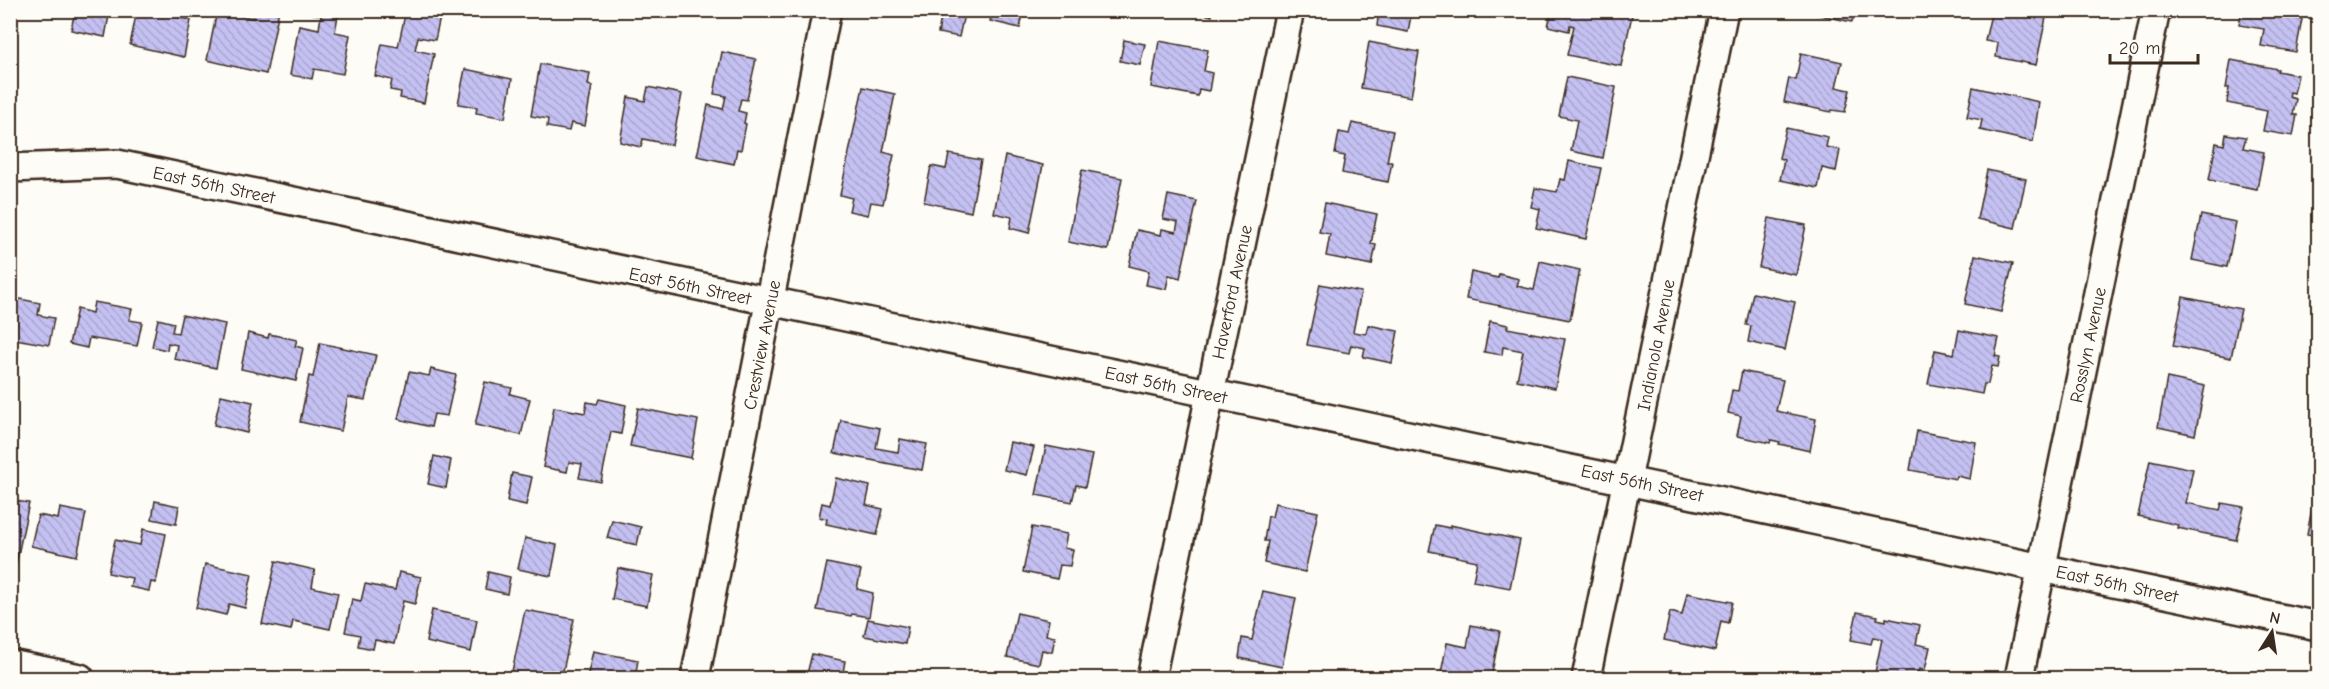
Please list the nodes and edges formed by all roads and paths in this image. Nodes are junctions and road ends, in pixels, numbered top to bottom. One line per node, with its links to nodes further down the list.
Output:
1 (827, 10): 6 (street, Crestview Avenue)
2 (1290, 10): 7 (street, Haverford Avenue)
3 (1724, 10): 8 (street, Indianola Avenue)
4 (2156, 10): 9 (street, Rosslyn Avenue)
5 (10, 168): 6 (street, East 56th Street)
6 (771, 303): 7 (street, East 56th Street); 13 (street, Crestview Avenue)
7 (1211, 394): 8 (street, East 56th Street); 14 (street, Haverford Avenue)
8 (1628, 480): 9 (street, East 56th Street); 15 (street, Indianola Avenue)
9 (2042, 568): 10 (street, East 56th Street); 16 (street, Rosslyn Avenue)
10 (2319, 626)
11 (10, 664): 12 (street)
12 (80, 678)
13 (695, 678)
14 (1151, 678)
15 (1586, 678)
16 (2019, 678)

